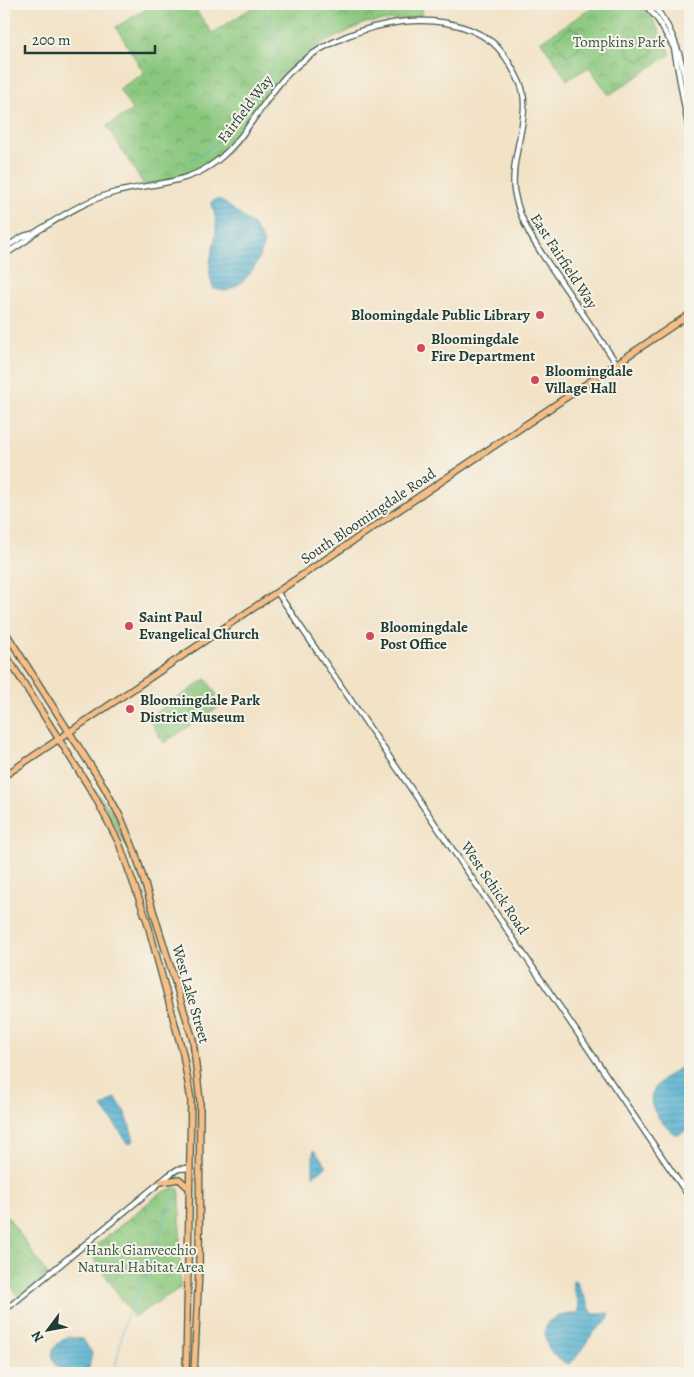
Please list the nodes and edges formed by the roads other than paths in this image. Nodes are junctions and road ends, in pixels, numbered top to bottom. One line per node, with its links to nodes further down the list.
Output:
1 (645, 4): 5 (street)
2 (652, 4): 4 (street)
3 (449, 21): 6 (street, Fairfield Way); 10 (street, East Fairfield Way)
4 (690, 109)
5 (690, 136)
6 (33, 234): 7 (street, Fairfield Way); 8 (street, Fairfield Way)
7 (4, 248)
8 (4, 255)
9 (690, 314): 10 (main road, South Bloomingdale Road)
10 (617, 364): 11 (main road, South Bloomingdale Road)
11 (277, 592): 14 (main road, South Bloomingdale Road); 21 (street, West Schick Road)
12 (4, 630): 14 (main road, West Lake Street)
13 (4, 652): 15 (main road, West Lake Street)
14 (69, 732): 15 (main road, South Bloomingdale Road); 18 (main road, West Lake Street)
15 (59, 739): 16 (main road, South Bloomingdale Road); 17 (main road, West Lake Street)
16 (4, 776)
17 (190, 1168): 18 (main road); 19 (street); 20 (main road, West Lake Street)
18 (199, 1168): 24 (main road, West Lake Street)
19 (161, 1182): 20 (main road); 22 (street)
20 (190, 1188): 23 (main road, West Lake Street)
21 (690, 1198)
22 (4, 1311)
23 (186, 1373)
24 (194, 1373)

